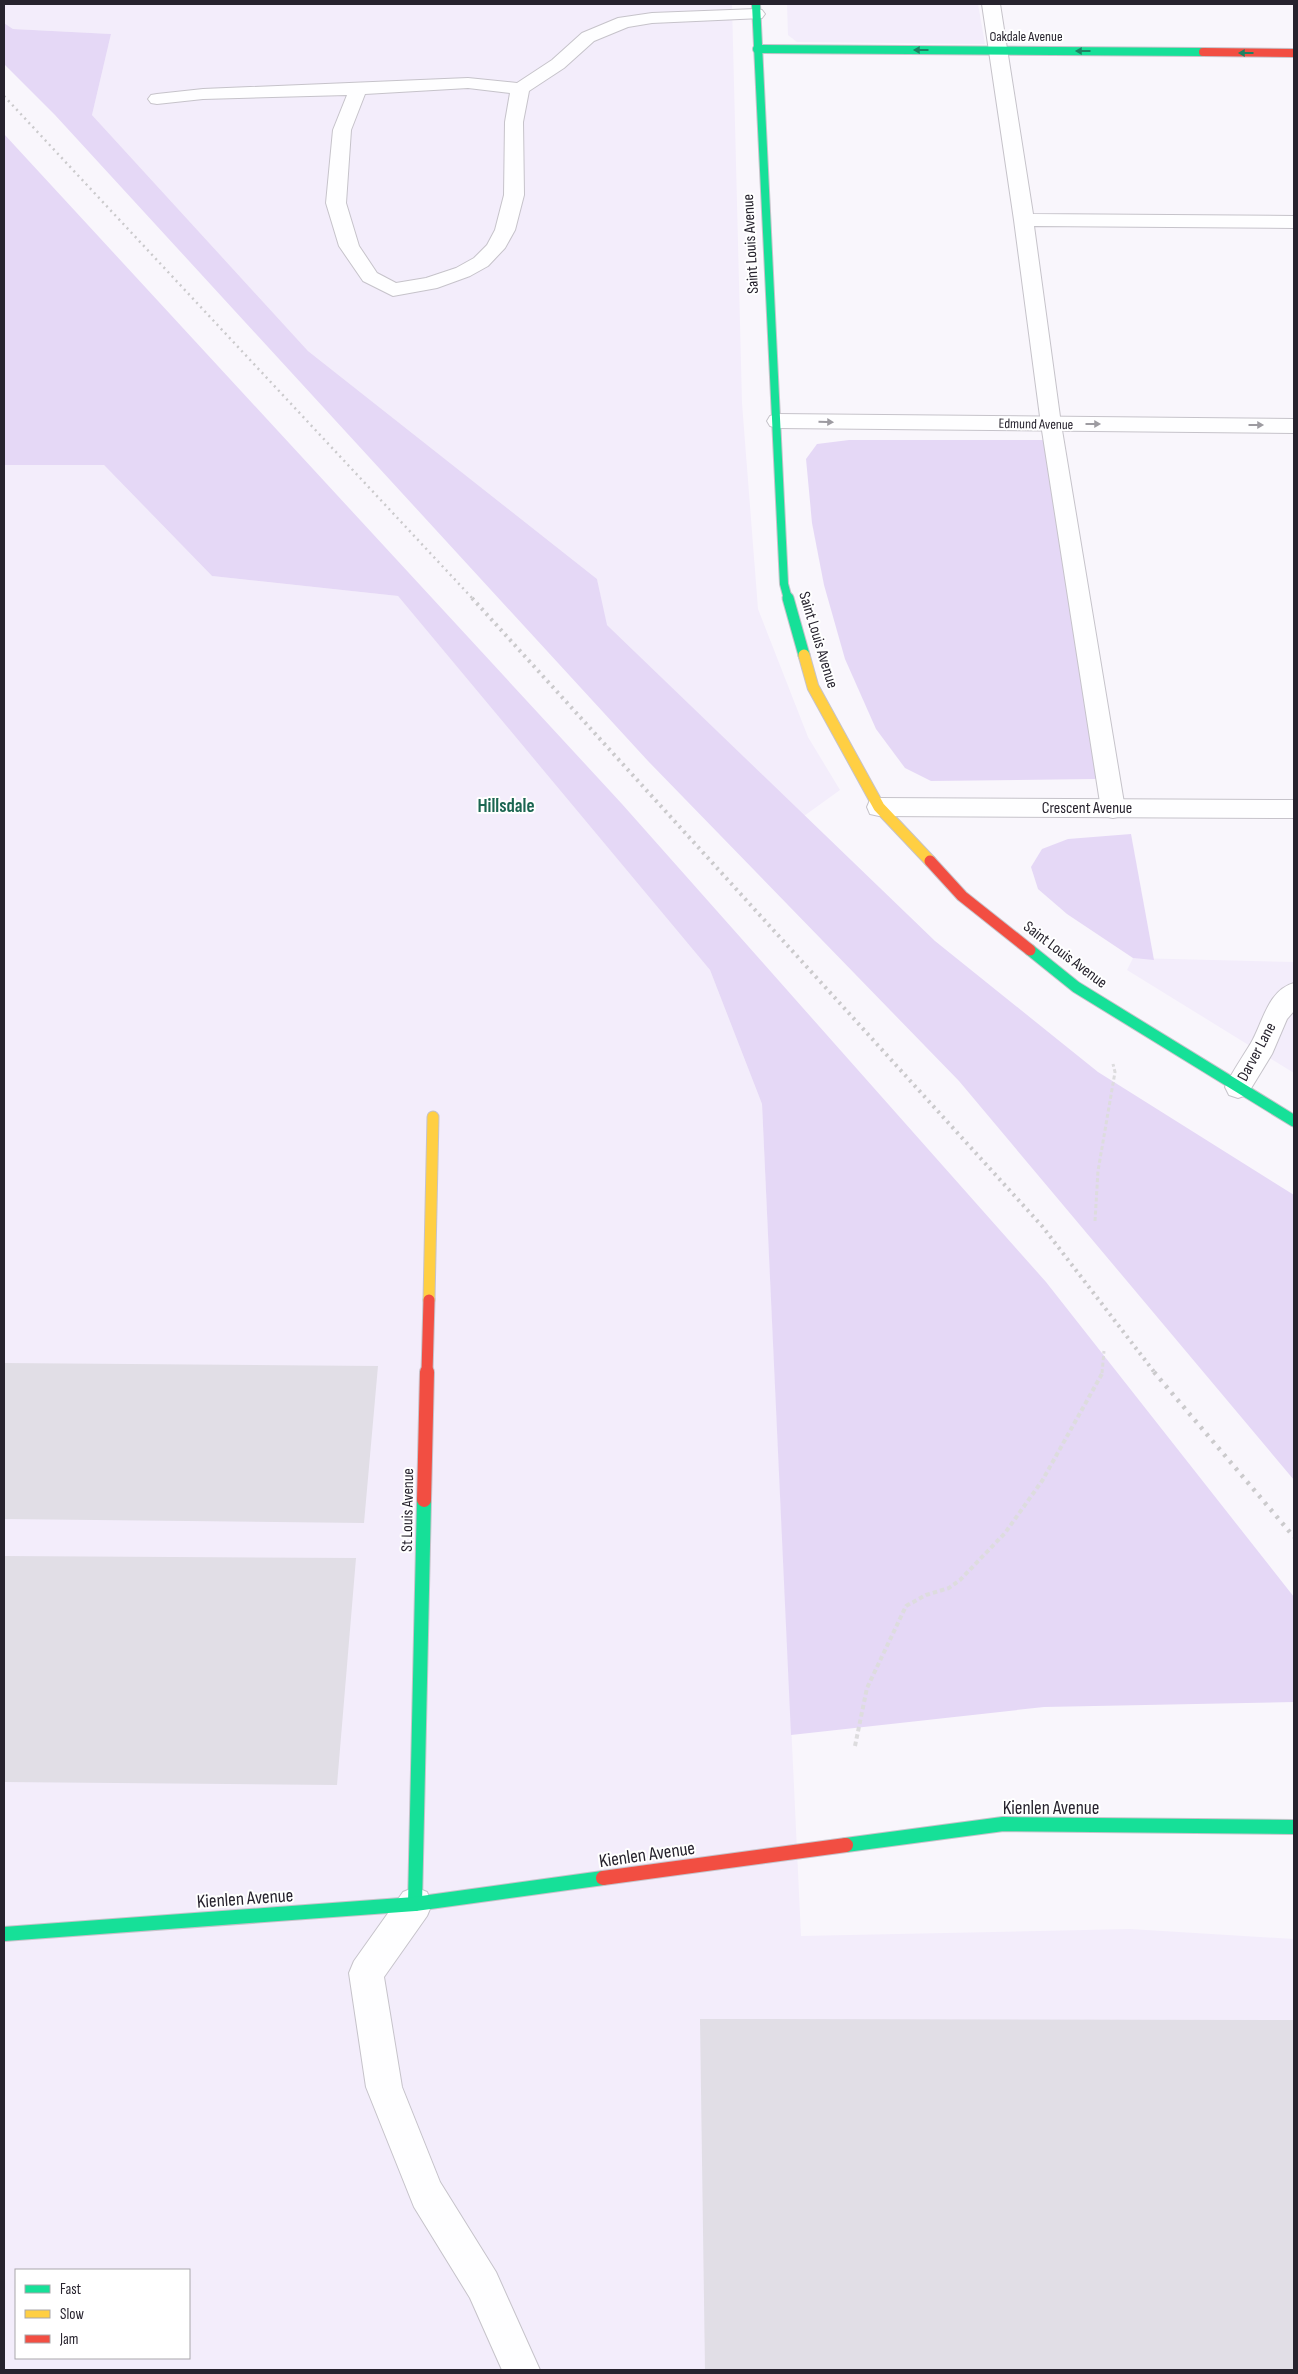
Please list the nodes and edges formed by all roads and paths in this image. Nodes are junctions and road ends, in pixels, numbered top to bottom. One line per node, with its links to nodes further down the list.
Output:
1 (991, 4): 4 (street)
2 (756, 9): 3 (street, Saint Louis Avenue); 7 (street)
3 (757, 49): 4 (street, Oakdale Avenue, one-way to 3); 11 (street, Saint Louis Avenue)
4 (998, 51): 5 (street, Oakdale Avenue, one-way to 4); 9 (street)
5 (1294, 53)
6 (358, 89): 7 (street); 7 (street); 8 (street)
7 (520, 89)
8 (157, 99)
9 (1024, 220): 10 (street); 12 (street)
10 (1294, 222)
11 (777, 421): 12 (street, Edmund Avenue, one-way to 12); 14 (street, Saint Louis Avenue)
12 (1051, 424): 13 (street, Edmund Avenue, one-way to 13); 15 (street)
13 (1294, 426)
14 (879, 807): 15 (street, Crescent Avenue); 19 (street, Saint Louis Avenue)
15 (1113, 808): 16 (street, Crescent Avenue)
16 (1294, 809)
17 (1294, 993): 19 (street, Darver Lane)
18 (1113, 1064): 22 (path)
19 (1238, 1087): 21 (street, Saint Louis Avenue)
20 (433, 1117): 26 (street, St Louis Avenue)
21 (1294, 1121)
22 (1095, 1221)
23 (1104, 1351): 24 (path)
24 (855, 1746)
25 (1294, 1828): 26 (street, Kienlen Avenue)
26 (415, 1904): 27 (street, Kienlen Avenue); 28 (street)
27 (4, 1934)
28 (521, 2370)

